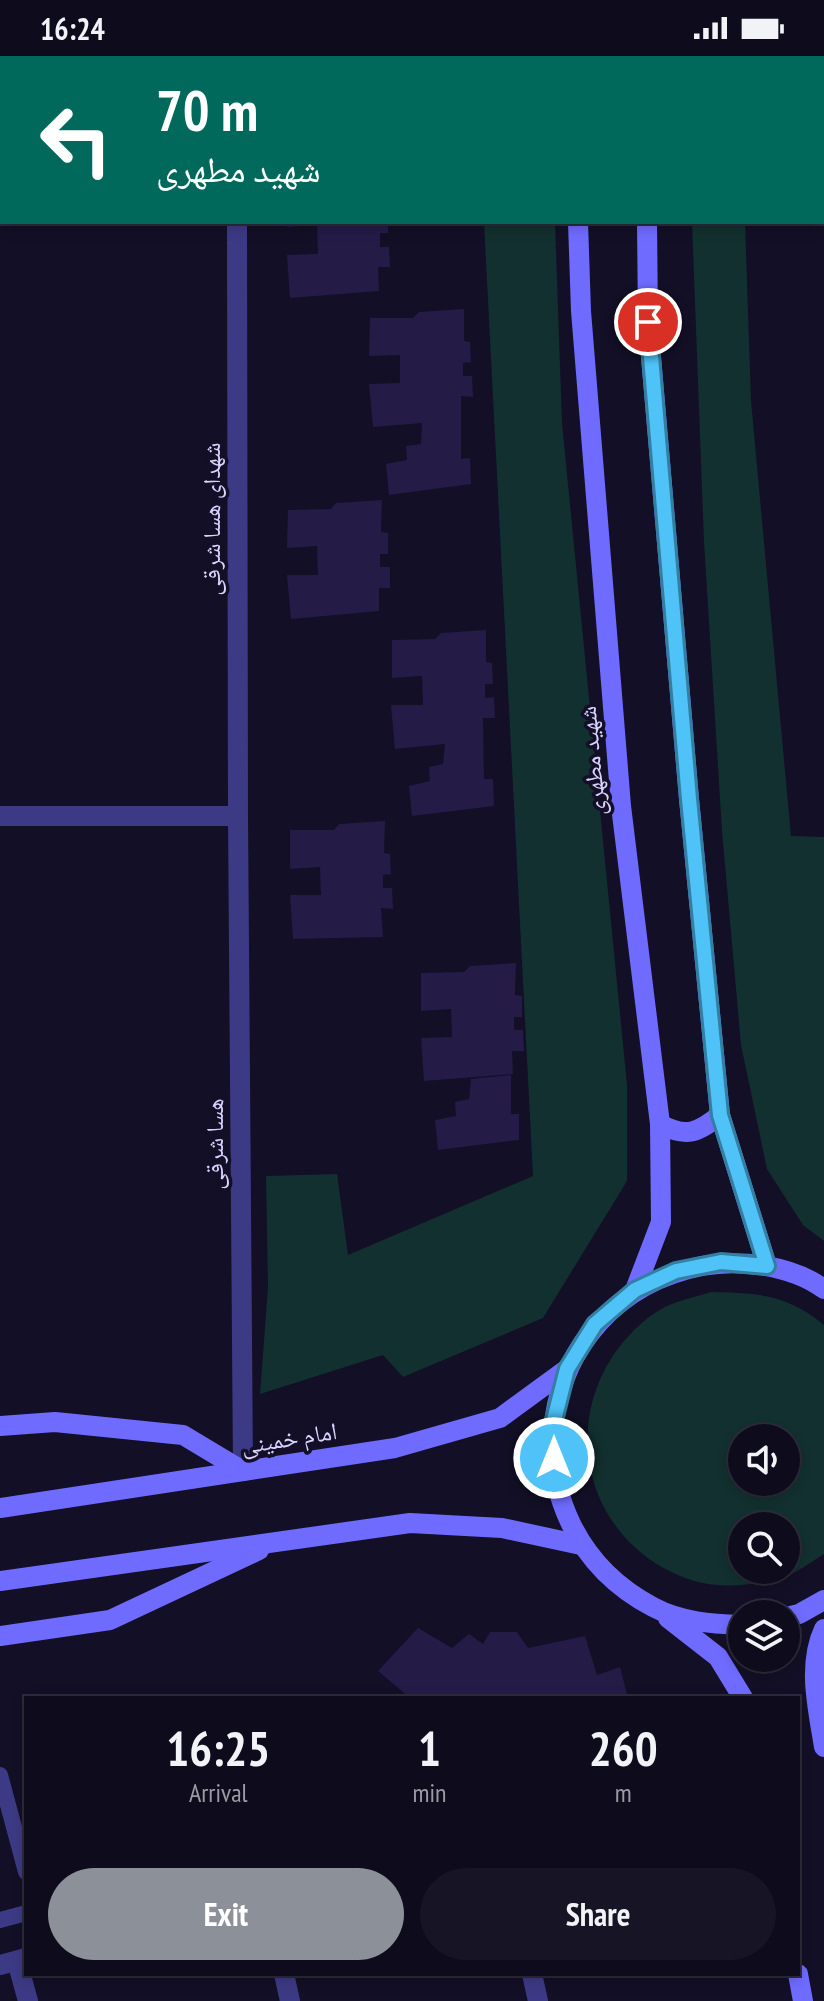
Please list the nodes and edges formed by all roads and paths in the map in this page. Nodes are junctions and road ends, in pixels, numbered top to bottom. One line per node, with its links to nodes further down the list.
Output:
1 (237, 224): 5 (street, شهدای هسا شرقی)
2 (578, 224): 7 (main road, شهید مطهری)
3 (647, 224): 6 (main road)
4 (0, 816): 5 (street)
5 (238, 816): 13 (street, هسا شرقی)
6 (720, 1115): 7 (main road); 8 (main road)
7 (660, 1124): 10 (main road, شهید مطهری)
8 (767, 1266): 9 (main road); 10 (main road)
9 (824, 1289)
10 (635, 1290): 11 (main road)
11 (567, 1369): 13 (main road, امام خمینی); 16 (main road)
12 (0, 1426): 13 (main road)
13 (243, 1471): 14 (main road, امام خمینی)
14 (0, 1508)
15 (279, 1541): 16 (main road); 17 (main road); 23 (main road)
16 (581, 1545): 19 (main road)
17 (0, 1581)
18 (824, 1600): 20 (main road)
19 (655, 1609): 21 (main road); 24 (main road)
20 (800, 1613)
21 (728, 1624)
22 (824, 1629): 25 (main road)
23 (0, 1636)
24 (742, 1696)
25 (824, 1747)
26 (0, 1775): 27 (lane)
27 (24, 1865)
28 (24, 1914): 29 (lane)
29 (0, 1920)
30 (14, 1961): 34 (street)
31 (284, 1976): 35 (street)
32 (532, 1976): 36 (street)
33 (798, 1976): 37 (main road)
34 (28, 2001)
35 (290, 2001)
36 (538, 2001)
37 (803, 2001)

